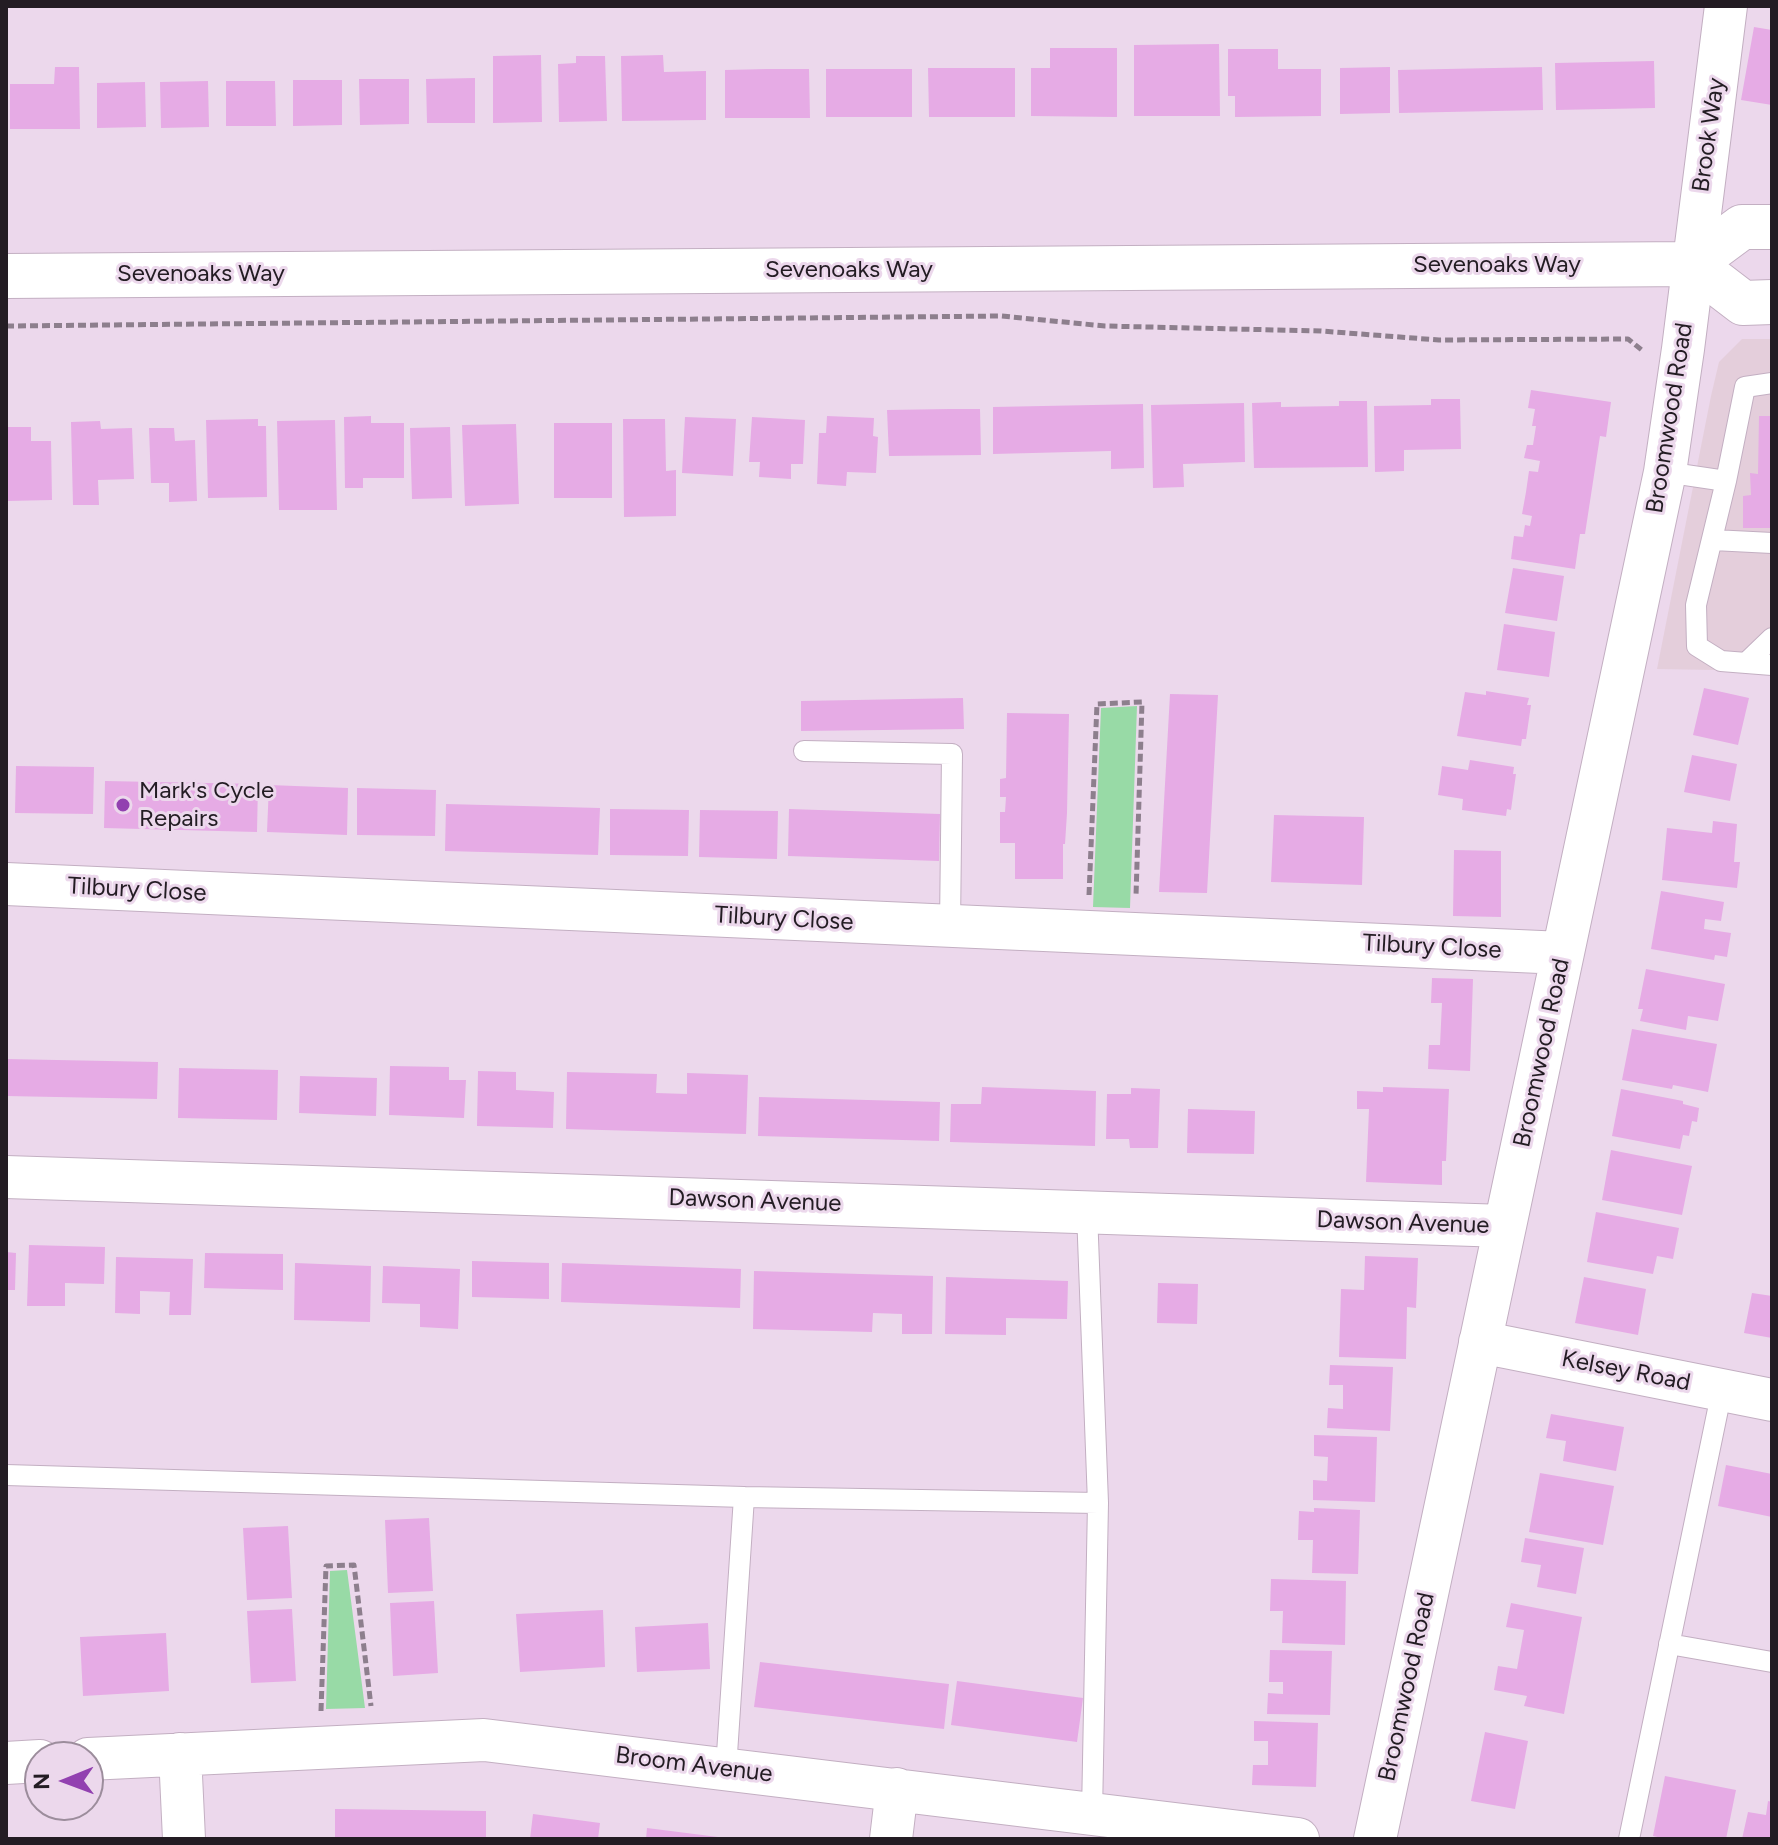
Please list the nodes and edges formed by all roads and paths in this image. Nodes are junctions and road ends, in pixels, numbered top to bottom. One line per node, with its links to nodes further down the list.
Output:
1 (1726, 6): 3 (street, Brook Way)
2 (1772, 227): 3 (main road)
3 (1692, 264): 4 (main road, Sevenoaks Way); 5 (main road); 9 (street, Broomwood Road)
4 (6, 276)
5 (1772, 302)
6 (6, 326): 7 (path)
7 (1651, 359)
8 (1772, 383): 10 (lane)
9 (1665, 472): 10 (lane); 21 (street, Broomwood Road)
10 (1726, 481): 11 (lane)
11 (1713, 540): 12 (lane); 14 (lane)
12 (1772, 543)
13 (1772, 638): 14 (lane)
14 (1746, 663): 15 (lane)
15 (1772, 665)
16 (804, 751): 18 (lane)
17 (6, 884): 18 (street, Tilbury Close)
18 (950, 926): 19 (street, Tilbury Close)
19 (1088, 932): 20 (street, Tilbury Close); 20 (path)
20 (1135, 934): 21 (street, Tilbury Close)
21 (1563, 953): 24 (street, Broomwood Road)
22 (6, 1177): 23 (street, Dawson Avenue)
23 (1087, 1212): 24 (street, Dawson Avenue); 30 (lane)
24 (1505, 1226): 25 (street, Broomwood Road)
25 (1480, 1342): 26 (street, Kelsey Road); 43 (street, Broomwood Road)
26 (1722, 1390): 27 (street, Kelsey Road); 31 (lane)
27 (1772, 1400)
28 (6, 1475): 29 (lane)
29 (744, 1497): 30 (lane); 37 (lane)
30 (1098, 1503): 39 (lane)
31 (1669, 1644): 32 (lane); 44 (lane)
32 (1772, 1662)
33 (375, 1745): 34 (street, Broom Avenue); 34 (path); 37 (street, Broom Avenue)
34 (320, 1748): 35 (street, Broom Avenue)
35 (180, 1754): 36 (street, Broom Avenue); 40 (street)
36 (104, 1758)
37 (726, 1769): 38 (street, Broom Avenue)
38 (897, 1789): 39 (street, Broom Avenue); 41 (street)
39 (1092, 1813): 42 (street, Broom Avenue)
40 (184, 1839)
41 (891, 1839)
42 (1298, 1839)
43 (1375, 1839)
44 (1629, 1839)

